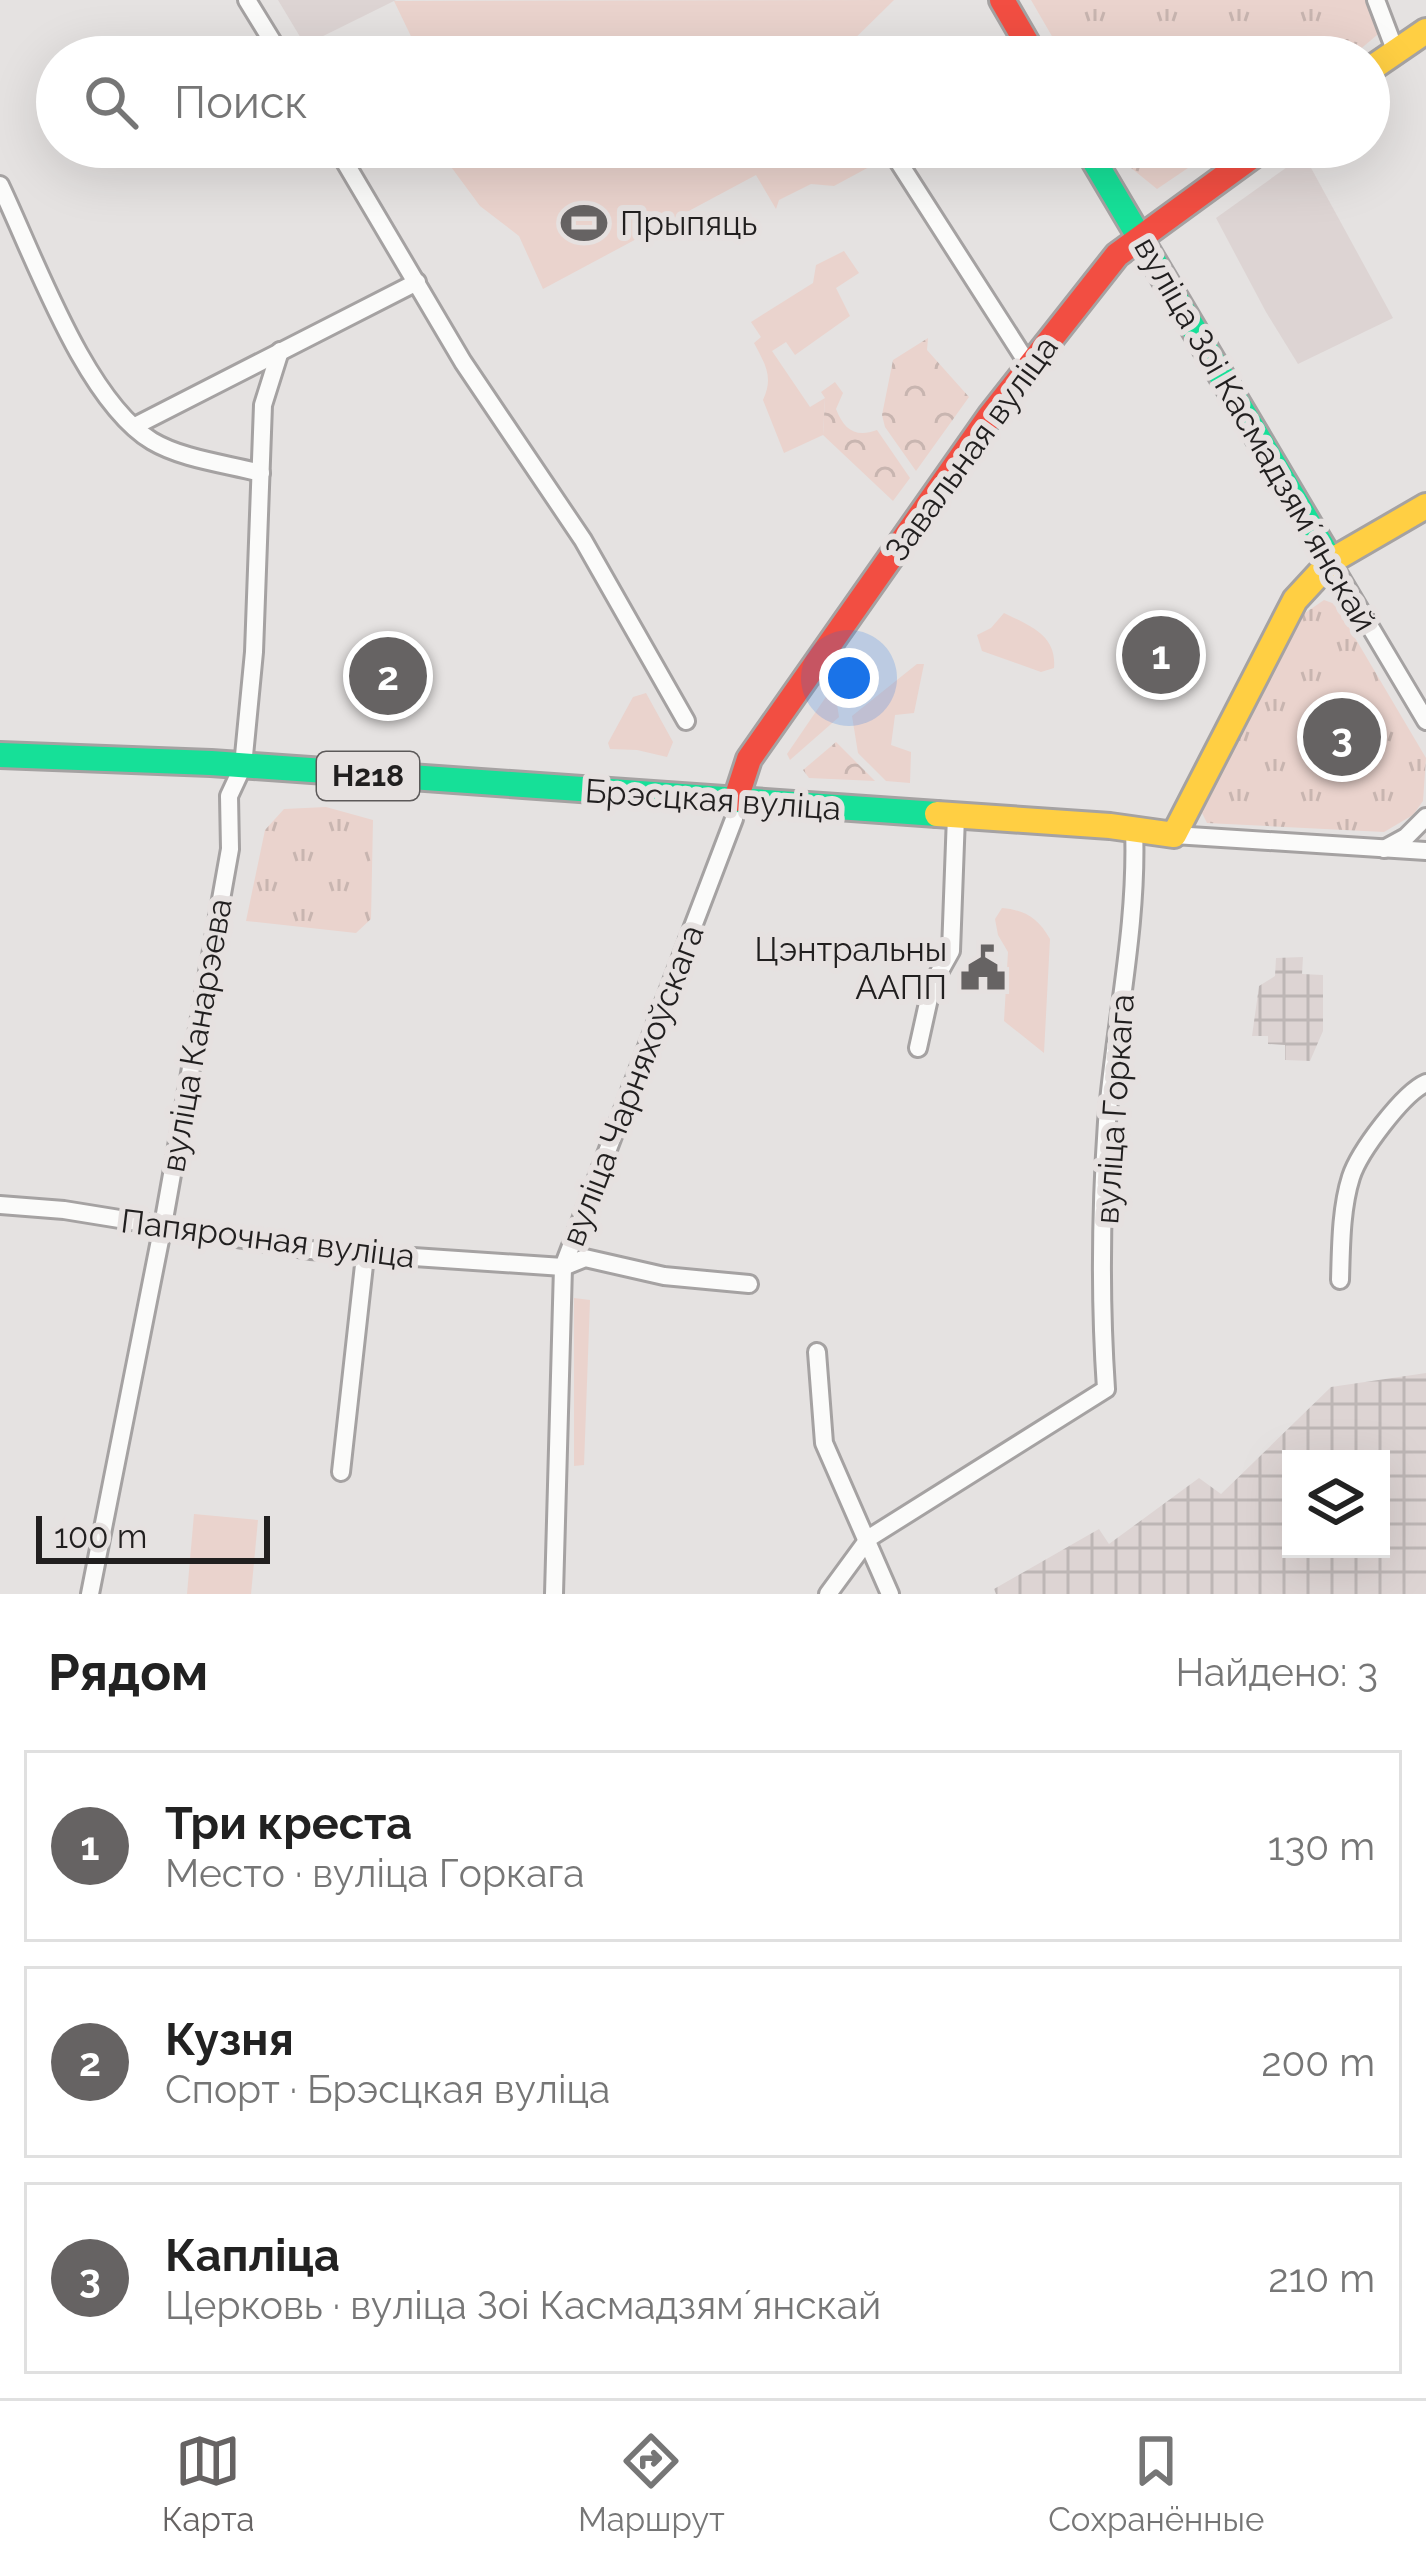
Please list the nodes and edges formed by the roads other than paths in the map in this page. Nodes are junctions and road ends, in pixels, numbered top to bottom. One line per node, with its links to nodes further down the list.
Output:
1 (247, 0): 5 (street)
2 (1002, 0): 6 (main road)
3 (1376, 0): 7 (street)
4 (1426, 31): 9 (main road)
5 (268, 36)
6 (1023, 36)
7 (1390, 36)
8 (1390, 37): 9 (street)
9 (1395, 50): 10 (main road)
10 (1390, 54)
11 (349, 168): 17 (street)
12 (902, 168): 19 (street)
13 (1099, 168): 16 (main road, вуліца Зоі Касмадзямʼянскай)
14 (1235, 168): 16 (main road, Завальная вуліца)
15 (0, 185): 20 (street)
16 (1141, 236): 19 (main road, Завальная вуліца); 23 (main road, вуліца Зоі Касмадзямʼянскай)
17 (417, 282): 18 (street); 24 (street)
18 (280, 351): 20 (street); 21 (street, вуліца Канарэева)
19 (1028, 364): 28 (main road, Завальная вуліца)
20 (135, 426): 21 (street)
21 (260, 473): 27 (street, вуліца Канарэева)
22 (1426, 506): 23 (main road)
23 (1330, 560): 25 (street, вуліца Зоі Касмадзямʼянскай); 32 (main road)
24 (686, 721)
25 (1426, 721)
26 (0, 755): 27 (main road, Брэсцкая вуліца / Н218)
27 (243, 766): 28 (main road, Брэсцкая вуліца / Н218); 38 (street, вуліца Канарэева)
28 (736, 799): 29 (main road, Брэсцкая вуліца / Н218); 40 (street, вуліца Чарняхоўскага)
29 (956, 816): 31 (main road, Брэсцкая вуліца / Н218); 35 (street)
30 (1426, 817): 33 (street)
31 (1134, 829): 32 (main road, Брэсцкая вуліца / Н218); 45 (street, вуліца Горкага)
32 (1174, 835): 33 (street, Брэсцкая вуліца)
33 (1384, 849): 34 (street, Брэсцкая вуліца)
34 (1426, 851)
35 (918, 1048)
36 (1426, 1083): 41 (street)
37 (0, 1205): 38 (street, Папярочная вуліца)
38 (163, 1226): 39 (street, Папярочная вуліца); 46 (street, вуліца Канарэева)
39 (365, 1256): 40 (street, Папярочная вуліца); 44 (street)
40 (563, 1267): 42 (street, Папярочная вуліца); 47 (street, вуліца Чарняхоўскага)
41 (1340, 1280)
42 (748, 1284)
43 (818, 1352): 45 (street)
44 (341, 1472)
45 (868, 1538): 48 (street); 49 (street)
46 (90, 1594)
47 (554, 1594)
48 (828, 1594)
49 (890, 1594)

